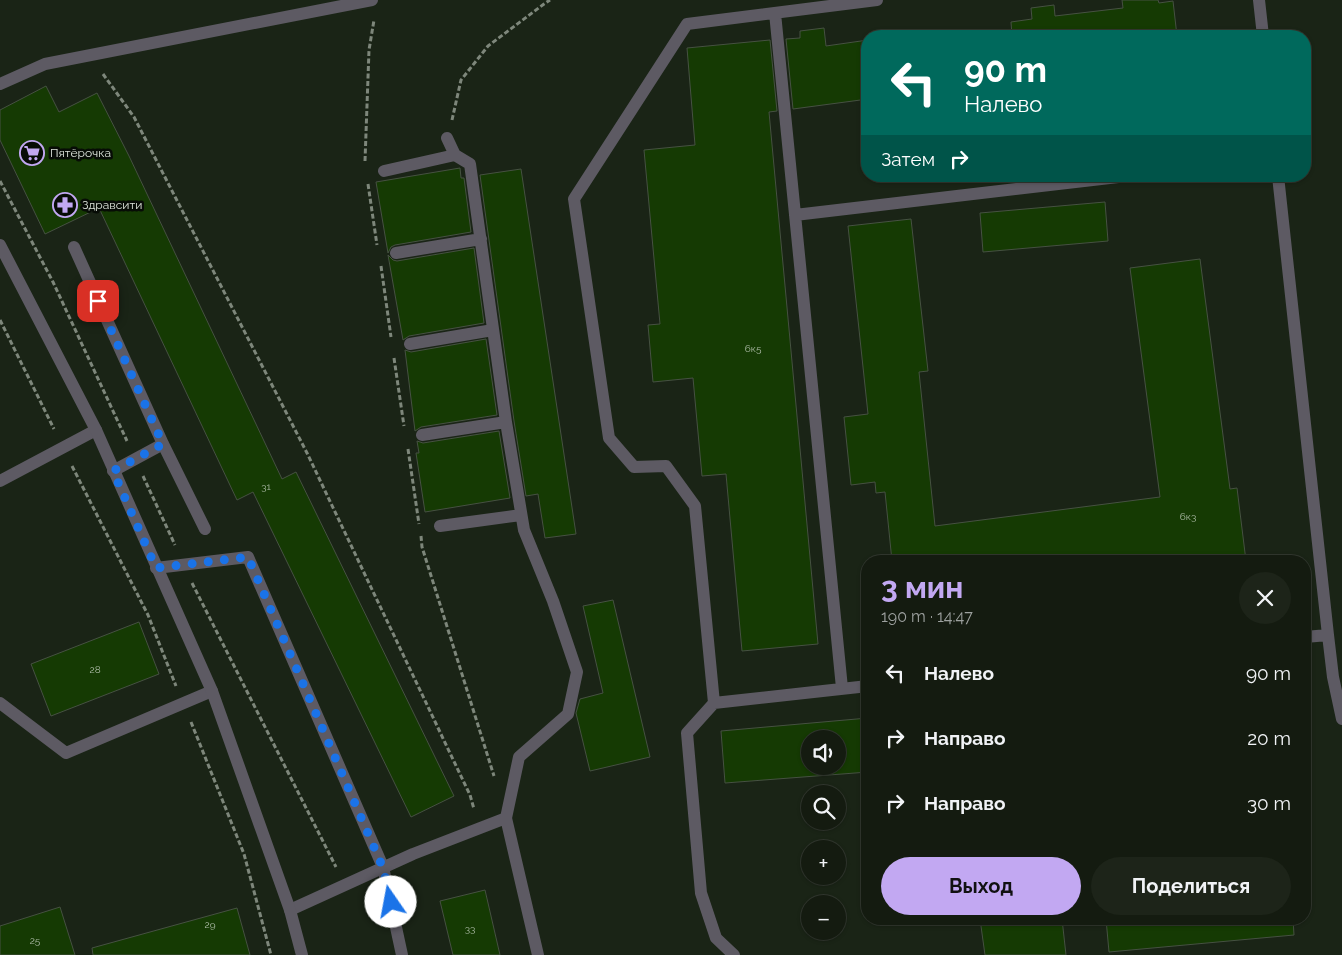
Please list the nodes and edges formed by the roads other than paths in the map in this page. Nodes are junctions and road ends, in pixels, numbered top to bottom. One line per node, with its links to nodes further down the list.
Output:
1 (372, 0): 6 (street)
2 (877, 0): 4 (street)
3 (1259, 0): 5 (street)
4 (775, 13): 12 (street); 35 (street)
5 (1262, 30)
6 (0, 84)
7 (447, 138): 8 (street)
8 (455, 155): 9 (street); 13 (street)
9 (384, 171)
10 (1076, 182): 12 (street)
11 (1279, 182): 29 (street)
12 (795, 215): 32 (street)
13 (481, 239): 16 (street); 17 (street)
14 (0, 245): 20 (street)
15 (74, 247): 22 (street)
16 (396, 253)
17 (493, 330): 18 (street); 19 (street)
18 (410, 344)
19 (506, 422): 21 (street); 25 (street)
20 (96, 430): 23 (street); 24 (street)
21 (422, 435)
22 (163, 444): 23 (street); 27 (street)
23 (113, 471): 28 (street)
24 (0, 481)
25 (521, 515): 26 (street); 37 (street)
26 (440, 526)
27 (204, 529)
28 (156, 568): 33 (street); 38 (street)
29 (1328, 635): 30 (street); 36 (street)
30 (1311, 637)
31 (861, 687): 32 (street)
32 (842, 688): 35 (street)
33 (212, 691): 34 (street); 39 (street)
34 (0, 703)
35 (714, 703): 43 (street)
36 (1342, 720)
37 (506, 818): 38 (street); 42 (street)
38 (383, 868): 39 (street); 41 (street)
39 (290, 910): 40 (street)
40 (302, 955)
41 (402, 955)
42 (538, 955)
43 (734, 955)

